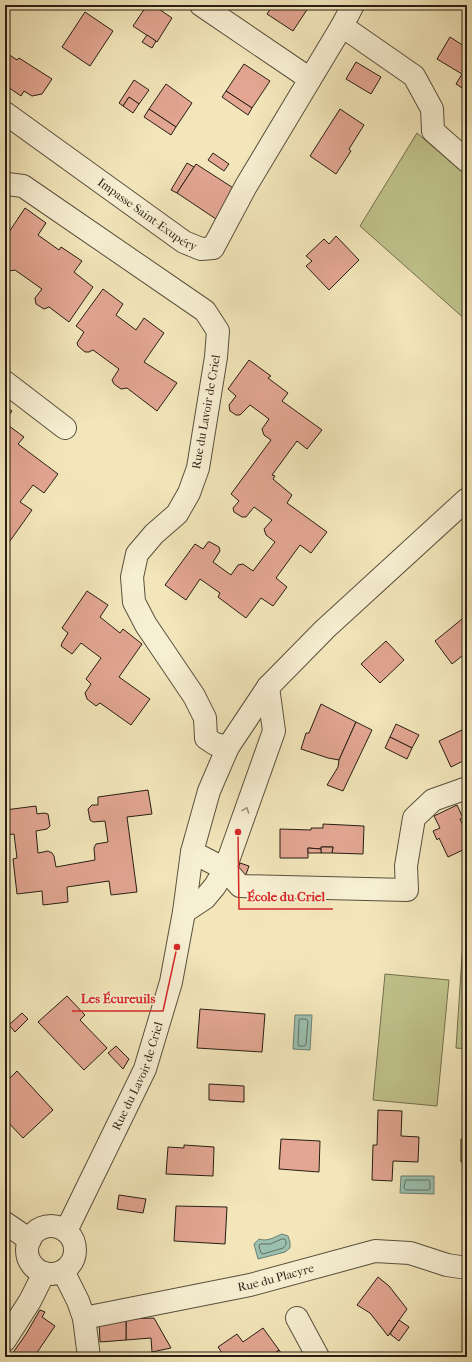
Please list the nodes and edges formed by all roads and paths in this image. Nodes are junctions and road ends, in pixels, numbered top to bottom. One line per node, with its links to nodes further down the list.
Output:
1 (201, 5): 4 (street)
2 (353, 5): 3 (street, Impasse Saint-Exupéry)
3 (342, 26): 4 (street, Impasse Saint-Exupéry); 6 (street)
4 (310, 79): 5 (street, Impasse Saint-Exupéry)
5 (5, 113)
6 (467, 161)
7 (5, 185): 12 (street, Rue du Lavoir de Criel)
8 (5, 382): 9 (street)
9 (65, 428)
10 (467, 499): 11 (street, Rue du Lavoir de Criel)
11 (268, 687): 12 (street, Rue du Lavoir de Criel); 15 (street, one-way to 11)
12 (228, 747): 14 (street, Rue du Lavoir de Criel)
13 (467, 788): 15 (street)
14 (192, 852): 15 (street); 16 (street, Rue du Lavoir de Criel)
15 (225, 869): 16 (street)
16 (184, 912): 18 (street, Rue du Lavoir de Criel)
17 (5, 1222): 19 (street)
18 (66, 1231): 19 (street); 21 (street)
19 (30, 1240): 21 (street)
20 (467, 1268): 22 (street, Rue du Placyre)
21 (54, 1272): 22 (street); 24 (street)
22 (84, 1318): 25 (street)
23 (297, 1318): 26 (street)
24 (5, 1340)
25 (89, 1357)
26 (318, 1357)

